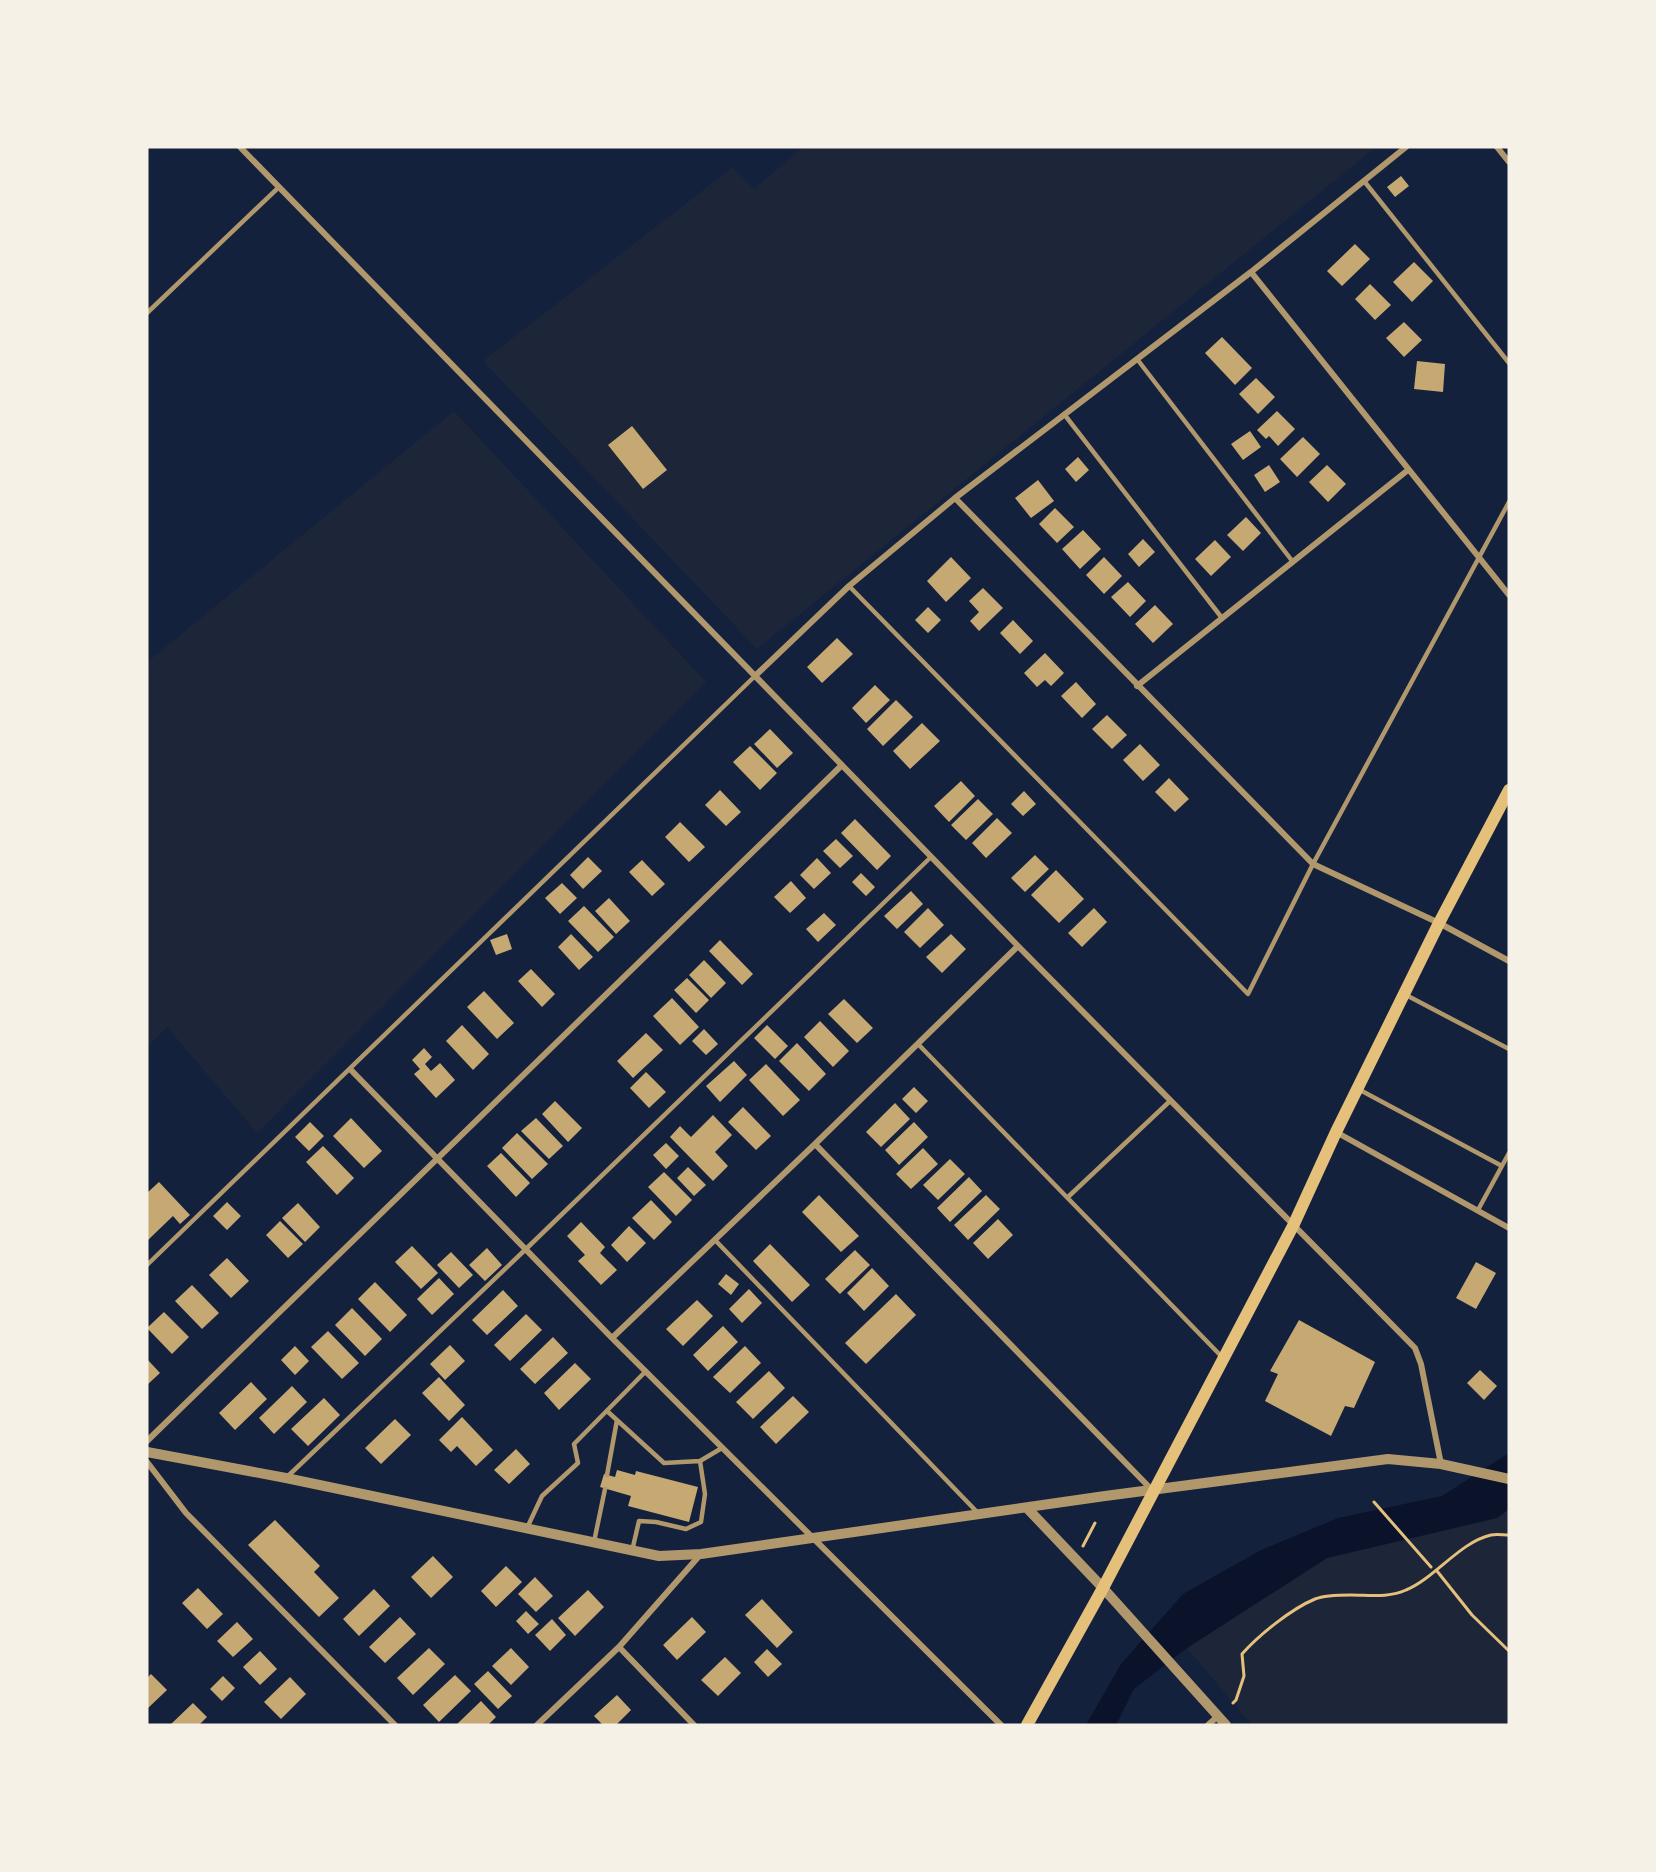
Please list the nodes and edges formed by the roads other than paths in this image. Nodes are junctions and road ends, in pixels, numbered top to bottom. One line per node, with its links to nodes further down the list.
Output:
1 (240, 147): 6 (street)
2 (1406, 147): 5 (street)
3 (1497, 147): 4 (street)
4 (1509, 162)
5 (1364, 181): 7 (street); 10 (lane)
6 (279, 187): 8 (lane); 20 (street)
7 (1251, 272): 9 (street); 12 (street)
8 (147, 313)
9 (1137, 359): 11 (street); 16 (lane)
10 (1509, 363)
11 (1064, 414): 13 (street); 19 (lane)
12 (1408, 470): 15 (street); 16 (street)
13 (955, 498): 17 (street); 21 (street)
14 (1509, 502): 15 (lane)
15 (1479, 559): 18 (street); 25 (lane)
16 (1293, 562): 19 (street)
17 (849, 586): 20 (street); 25 (lane)
18 (1509, 595)
19 (1222, 618): 21 (street)
20 (754, 676): 22 (street); 32 (lane)
21 (1137, 686): 25 (street)
22 (842, 765): 24 (street); 38 (street)
23 (1509, 790): 26 (main road)
24 (931, 857): 27 (street); 45 (lane)
25 (1313, 864): 26 (street)
26 (1439, 923): 28 (street); 29 (main road)
27 (1018, 946): 30 (street); 34 (street)
28 (1509, 961)
29 (1404, 994): 31 (lane); 33 (main road)
30 (918, 1044): 36 (street); 40 (lane)
31 (1509, 1048)
32 (351, 1070): 38 (street); 46 (lane)
33 (1357, 1089): 35 (main road); 39 (lane)
34 (1170, 1101): 40 (lane); 42 (street)
35 (1336, 1132): 41 (street); 42 (main road)
36 (816, 1144): 44 (street); 62 (street)
37 (1509, 1153): 39 (lane)
38 (437, 1158): 45 (street); 52 (street)
39 (1502, 1166): 41 (lane)
40 (1068, 1197): 48 (lane)
41 (1478, 1210): 43 (street)
42 (1293, 1226): 48 (main road); 57 (street)
43 (1509, 1228)
44 (715, 1240): 47 (street); 64 (lane)
45 (526, 1249): 47 (street); 59 (lane)
46 (147, 1265)
47 (612, 1338): 49 (street)
48 (1223, 1358): 62 (main road)
49 (646, 1371): 50 (lane); 53 (street)
50 (607, 1411): 51 (lane); 65 (lane)
51 (617, 1420): 55 (lane); 58 (lane)
52 (147, 1441)
53 (722, 1448): 55 (lane); 66 (street)
54 (147, 1452): 59 (street)
55 (700, 1461): 68 (lane)
56 (147, 1462): 73 (street)
57 (1441, 1464): 60 (street); 62 (street)
58 (608, 1475)
59 (286, 1478): 65 (street)
60 (1509, 1479)
61 (605, 1489): 67 (lane)
62 (1153, 1490): 63 (street); 70 (main road)
63 (1026, 1508): 64 (street); 70 (street)
64 (979, 1515): 66 (street)
65 (527, 1528): 67 (street)
66 (812, 1538): 69 (street); 76 (street)
67 (594, 1542): 68 (street)
68 (632, 1551): 69 (street)
69 (701, 1554): 71 (street)
70 (1103, 1588): 72 (street); 77 (main road)
71 (619, 1647): 74 (street); 75 (street)
72 (1218, 1716): 78 (street); 79 (street)
73 (395, 1725)
74 (537, 1725)
75 (694, 1725)
76 (1001, 1725)
77 (1027, 1725)
78 (1208, 1725)
79 (1226, 1725)

